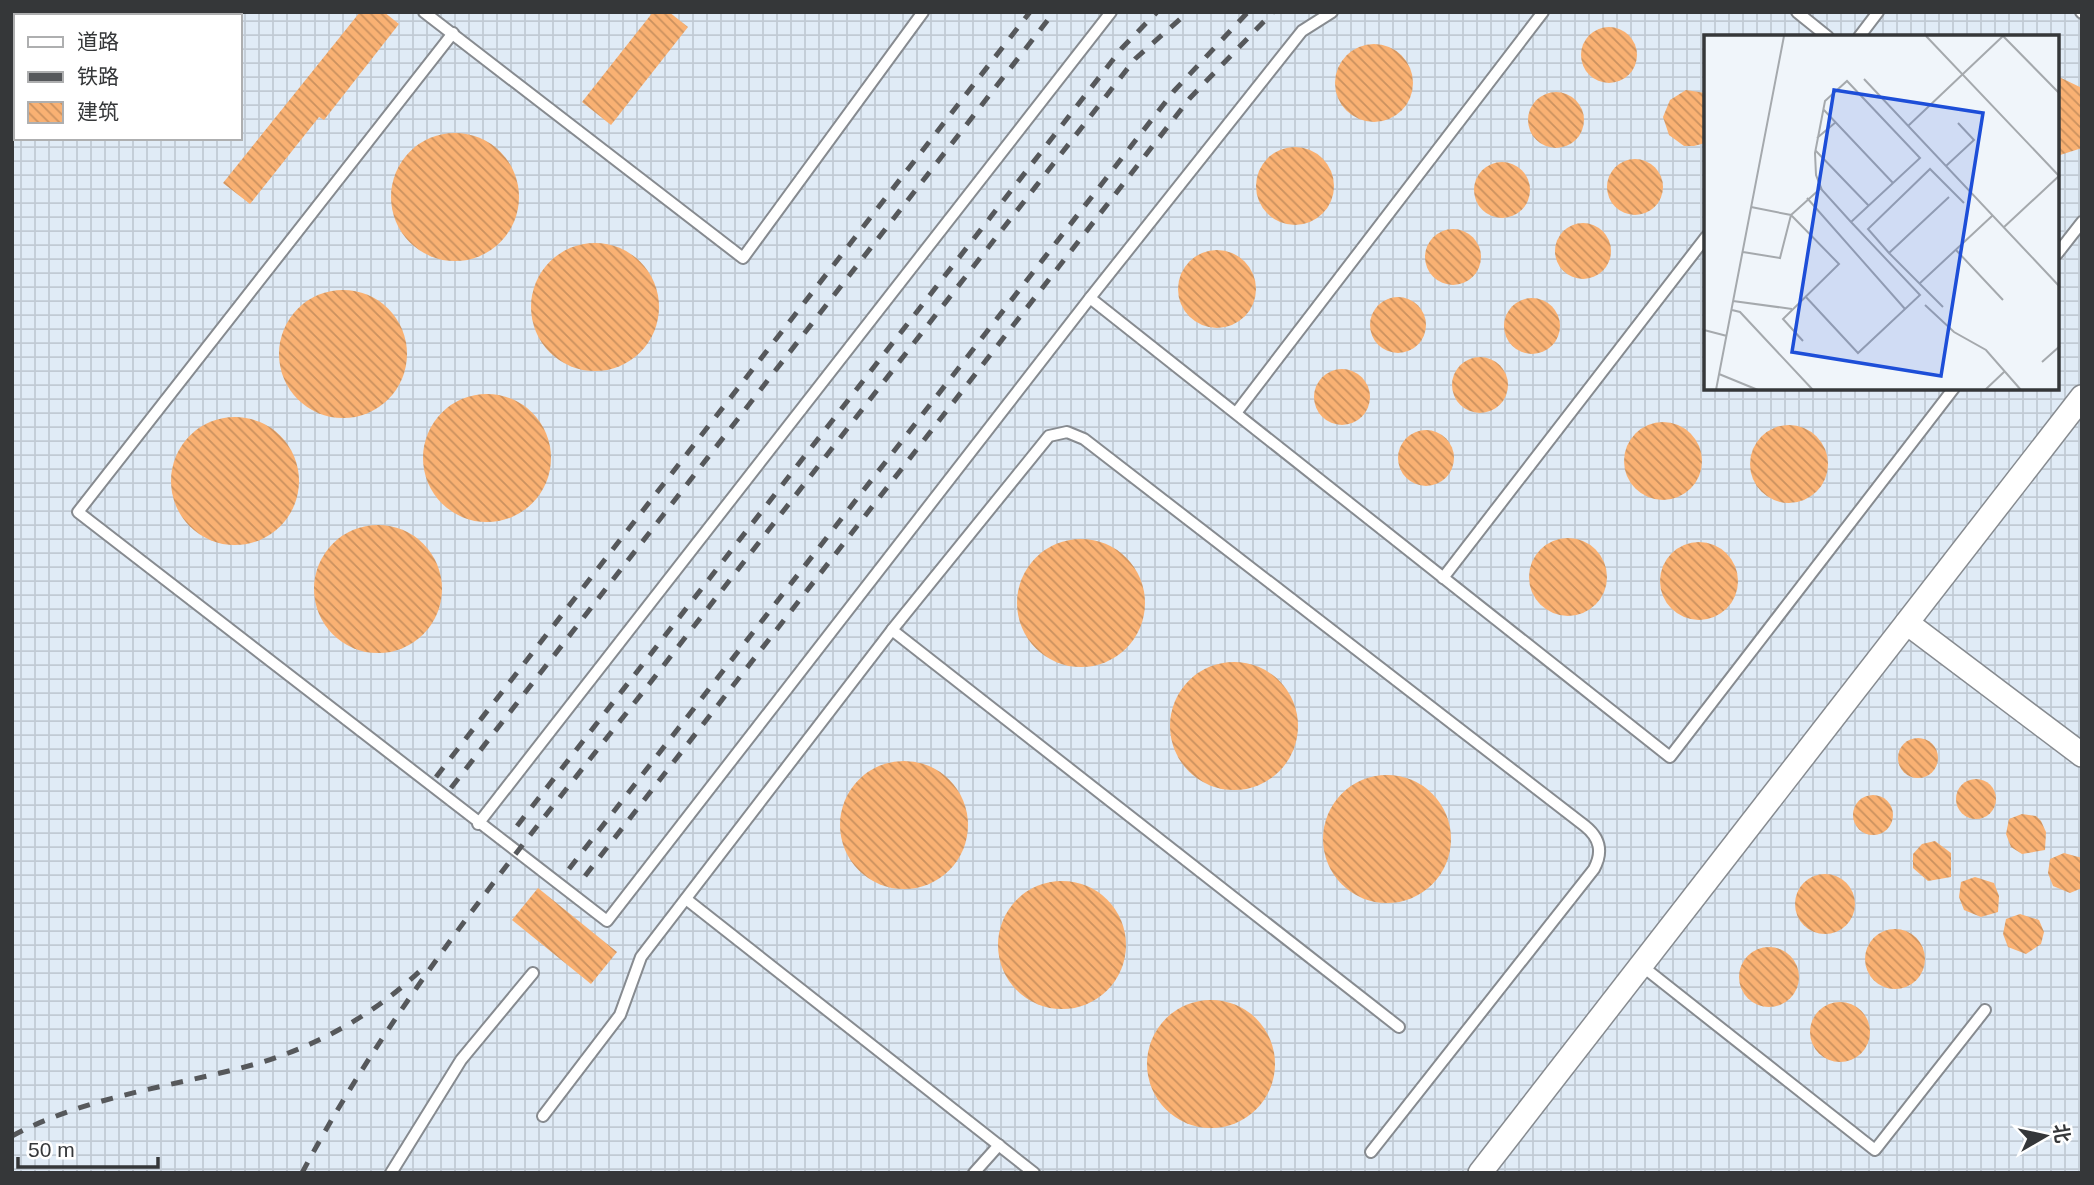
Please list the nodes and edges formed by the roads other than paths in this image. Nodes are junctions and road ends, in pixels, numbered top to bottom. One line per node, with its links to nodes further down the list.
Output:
1 (424, 12): 10 (lane)
2 (923, 12): 10 (lane)
3 (1111, 12): 24 (lane)
4 (1308, 12): 9 (lane)
5 (1332, 12): 9 (lane)
6 (1543, 12): 19 (lane)
7 (1797, 12): 11 (lane)
8 (1878, 12): 12 (lane)
9 (1317, 22): 16 (lane)
10 (453, 33): 24 (lane)
11 (1826, 35)
12 (1861, 35)
13 (2082, 222): 15 (lane)
14 (1704, 240): 20 (lane)
15 (2059, 251)
16 (1090, 298): 19 (lane); 24 (lane)
17 (1952, 390): 20 (lane)
18 (2082, 397): 21 (street)
19 (1236, 414): 20 (lane)
20 (1443, 578)
21 (1907, 623): 23 (street); 26 (street)
22 (892, 630): 25 (lane); 29 (lane); 32 (lane)
23 (2082, 755)
24 (478, 824)
25 (686, 899): 30 (lane); 31 (lane)
26 (1642, 966): 28 (lane); 36 (street)
27 (533, 973): 33 (lane)
28 (1985, 1010)
29 (1399, 1027)
30 (543, 1116)
31 (999, 1145): 34 (lane); 35 (lane)
32 (1371, 1152)
33 (391, 1173)
34 (974, 1173)
35 (1034, 1173)
36 (1480, 1173)

